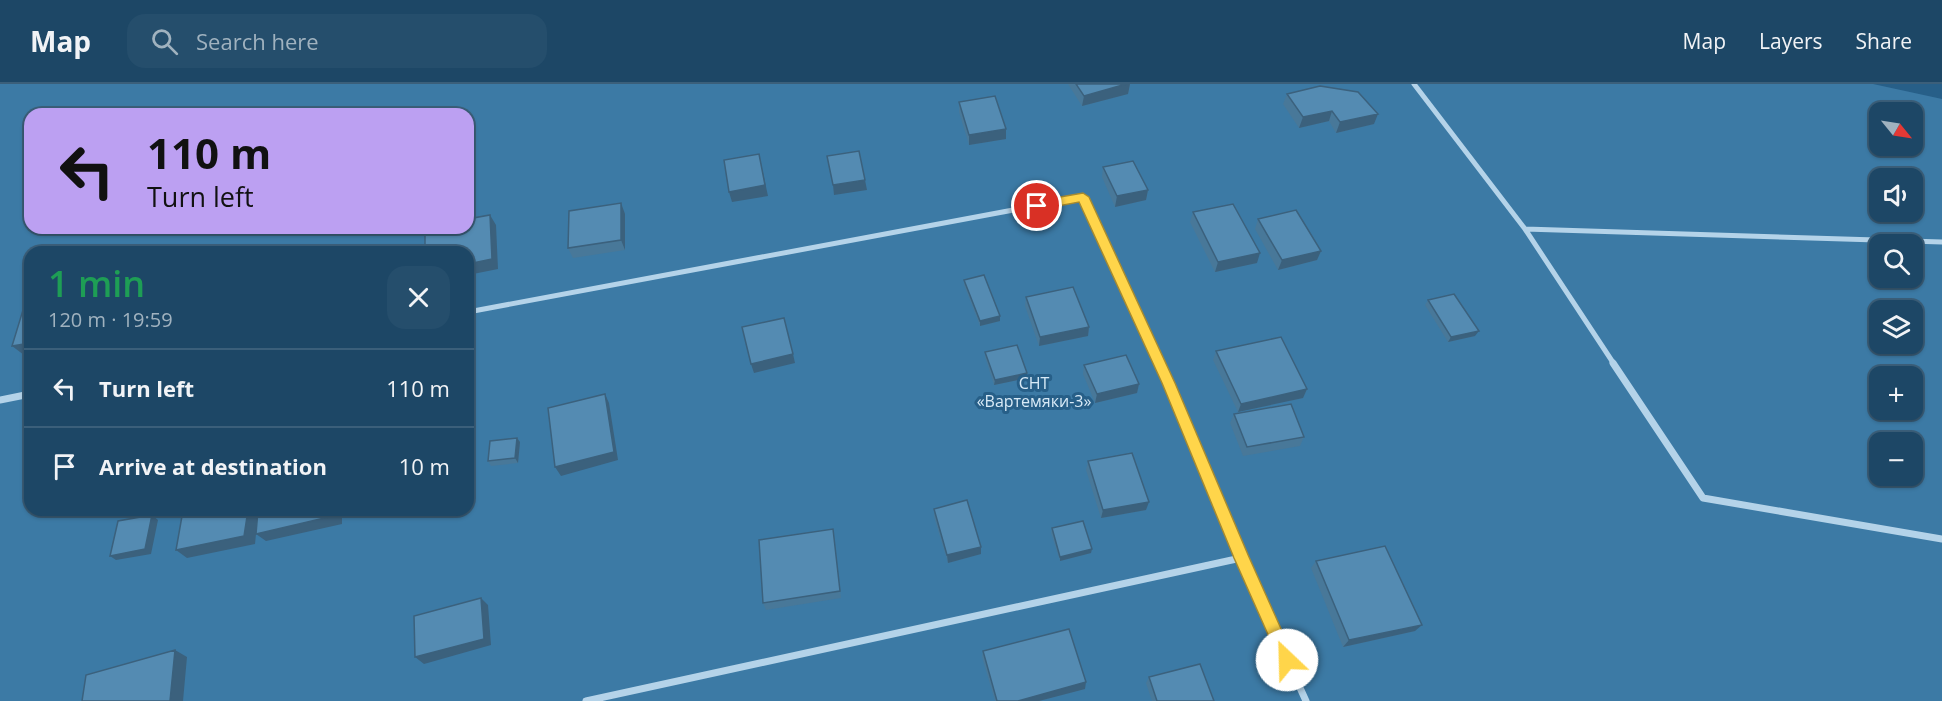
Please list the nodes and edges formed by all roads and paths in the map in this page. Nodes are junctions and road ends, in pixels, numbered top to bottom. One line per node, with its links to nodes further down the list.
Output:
1 (1414, 84): 2 (street)
2 (1525, 229): 3 (street); 7 (street)
3 (1942, 242)
4 (474, 311): 8 (street)
5 (24, 395): 6 (street)
6 (0, 400)
7 (1942, 539)
8 (1242, 558): 9 (street); 10 (street)
9 (586, 701)
10 (1306, 701)

